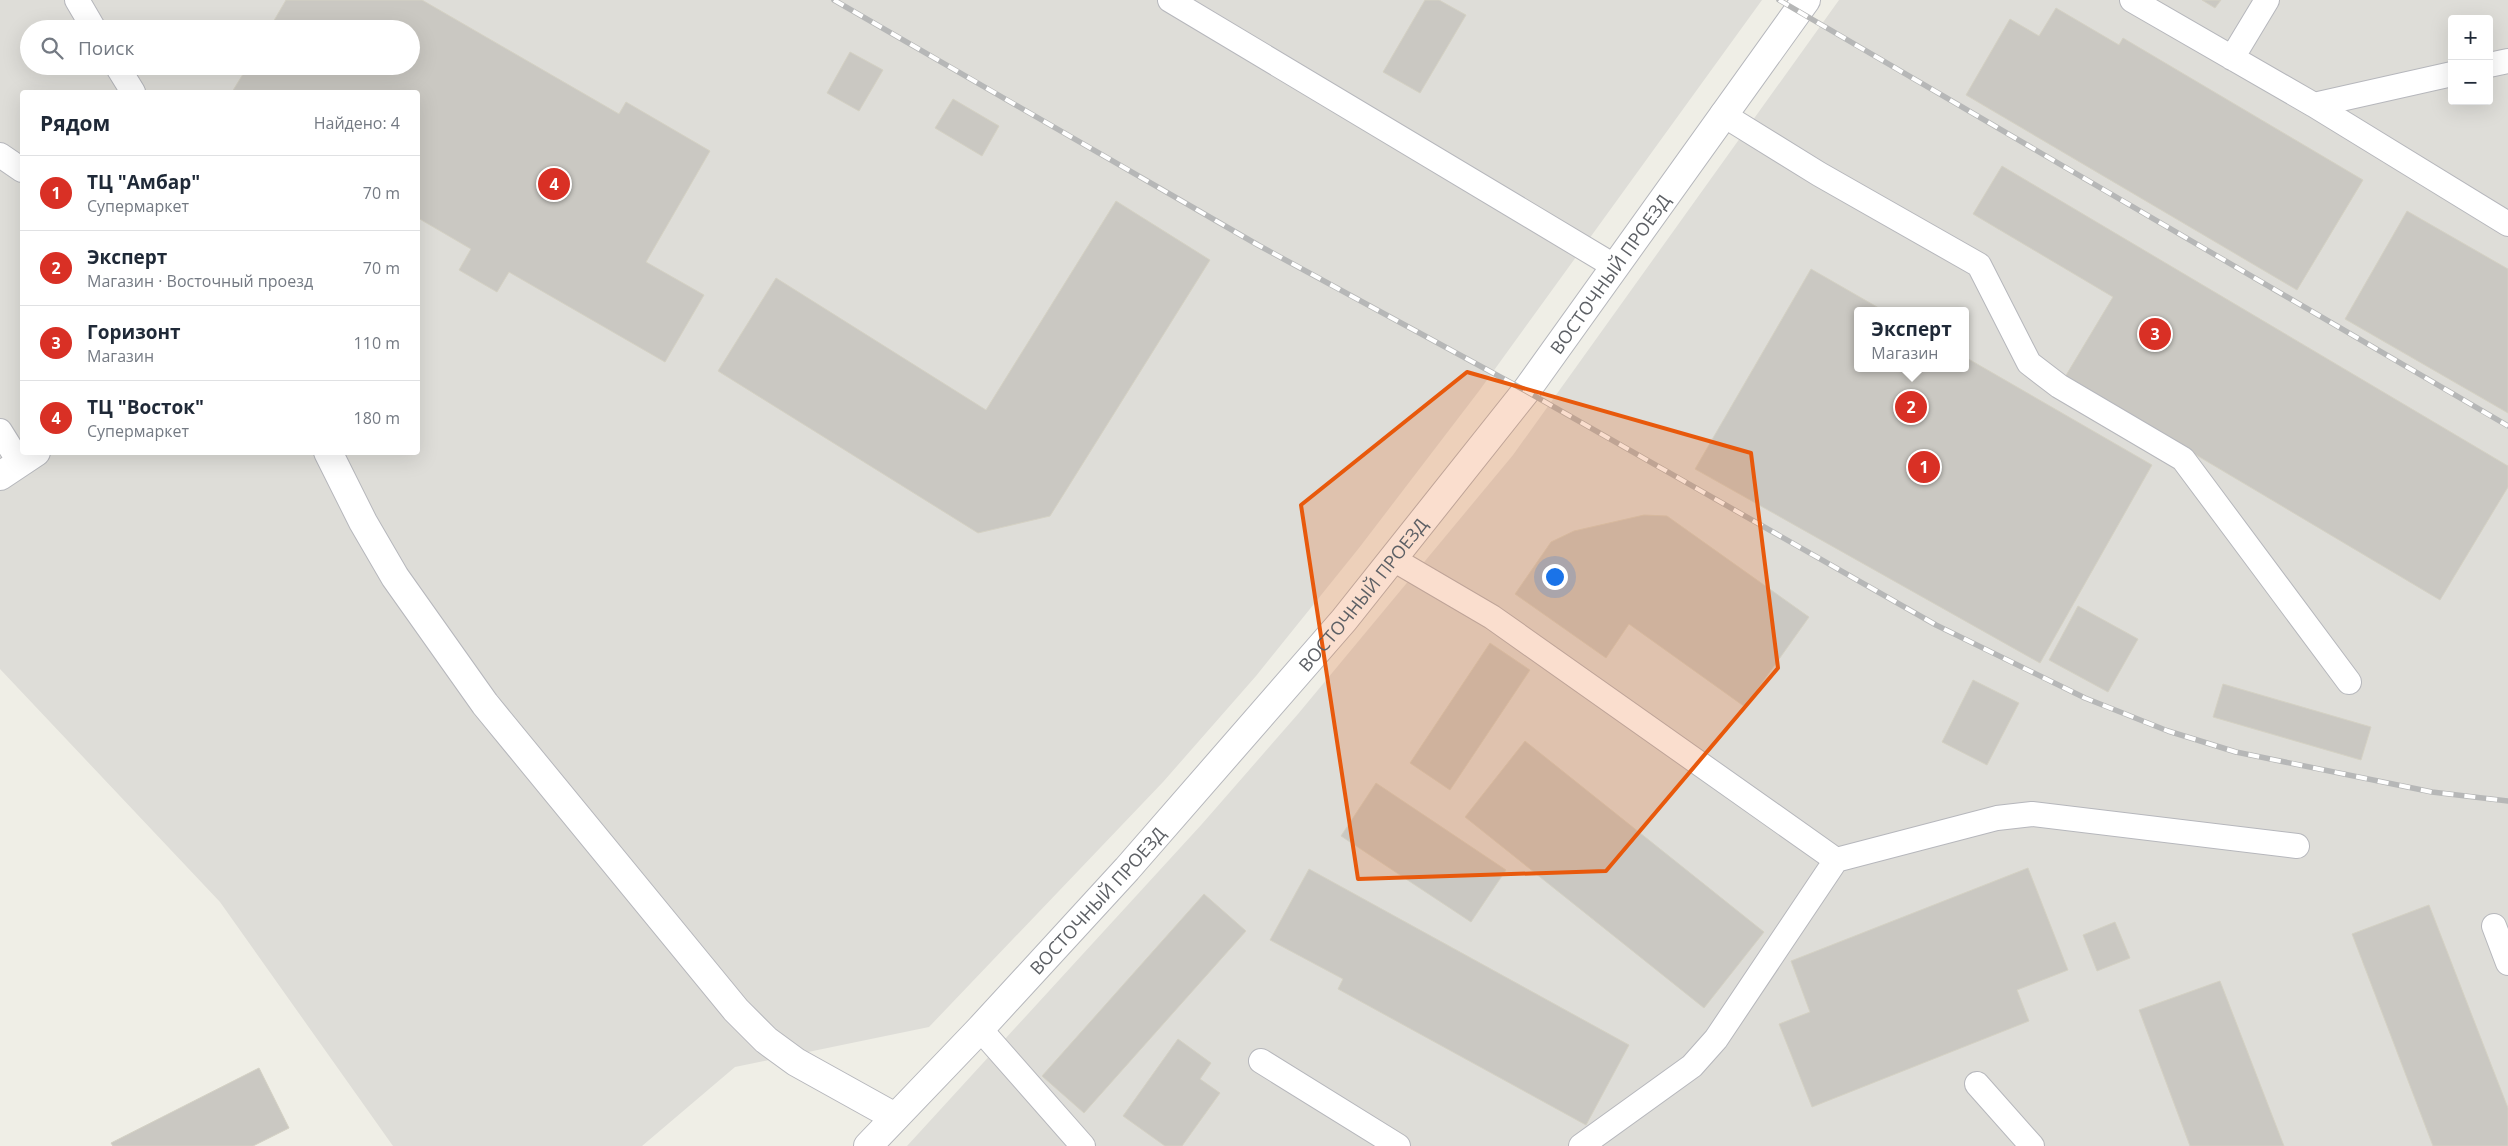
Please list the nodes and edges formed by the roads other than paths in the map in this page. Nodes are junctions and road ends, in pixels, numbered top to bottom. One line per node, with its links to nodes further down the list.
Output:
1 (77, 0): 6 (lane)
2 (1170, 0): 18 (lane)
3 (1806, 0): 14 (street, ВОСТОЧНЫЙ ПРОЕЗД)
4 (2132, 0): 7 (lane)
5 (2267, 0): 7 (lane)
6 (89, 20)
7 (2232, 58): 13 (lane)
8 (2508, 61): 9 (lane)
9 (2493, 64)
10 (123, 75): 12 (lane)
11 (2448, 75): 13 (lane)
12 (132, 90)
13 (2314, 105): 17 (lane)
14 (1722, 114): 18 (street, ВОСТОЧНЫЙ ПРОЕЗД); 23 (lane)
15 (0, 155): 16 (lane)
16 (20, 169)
17 (2508, 224)
18 (1614, 266): 22 (street, ВОСТОЧНЫЙ ПРОЕЗД)
19 (0, 430): 21 (lane)
20 (330, 455): 31 (street)
21 (19, 464)
22 (1394, 559): 25 (lane); 28 (street, ВОСТОЧНЫЙ ПРОЕЗД)
23 (2349, 682)
24 (2297, 846): 25 (lane)
25 (1836, 860): 35 (lane)
26 (2494, 926): 27 (lane)
27 (2508, 963)
28 (980, 1029): 31 (street, ВОСТОЧНЫЙ ПРОЕЗД); 33 (lane)
29 (1261, 1061): 34 (lane)
30 (1977, 1084): 36 (lane)
31 (895, 1117): 32 (street, ВОСТОЧНЫЙ ПРОЕЗД)
32 (868, 1146)
33 (1083, 1146)
34 (1398, 1146)
35 (1581, 1146)
36 (2032, 1146)

